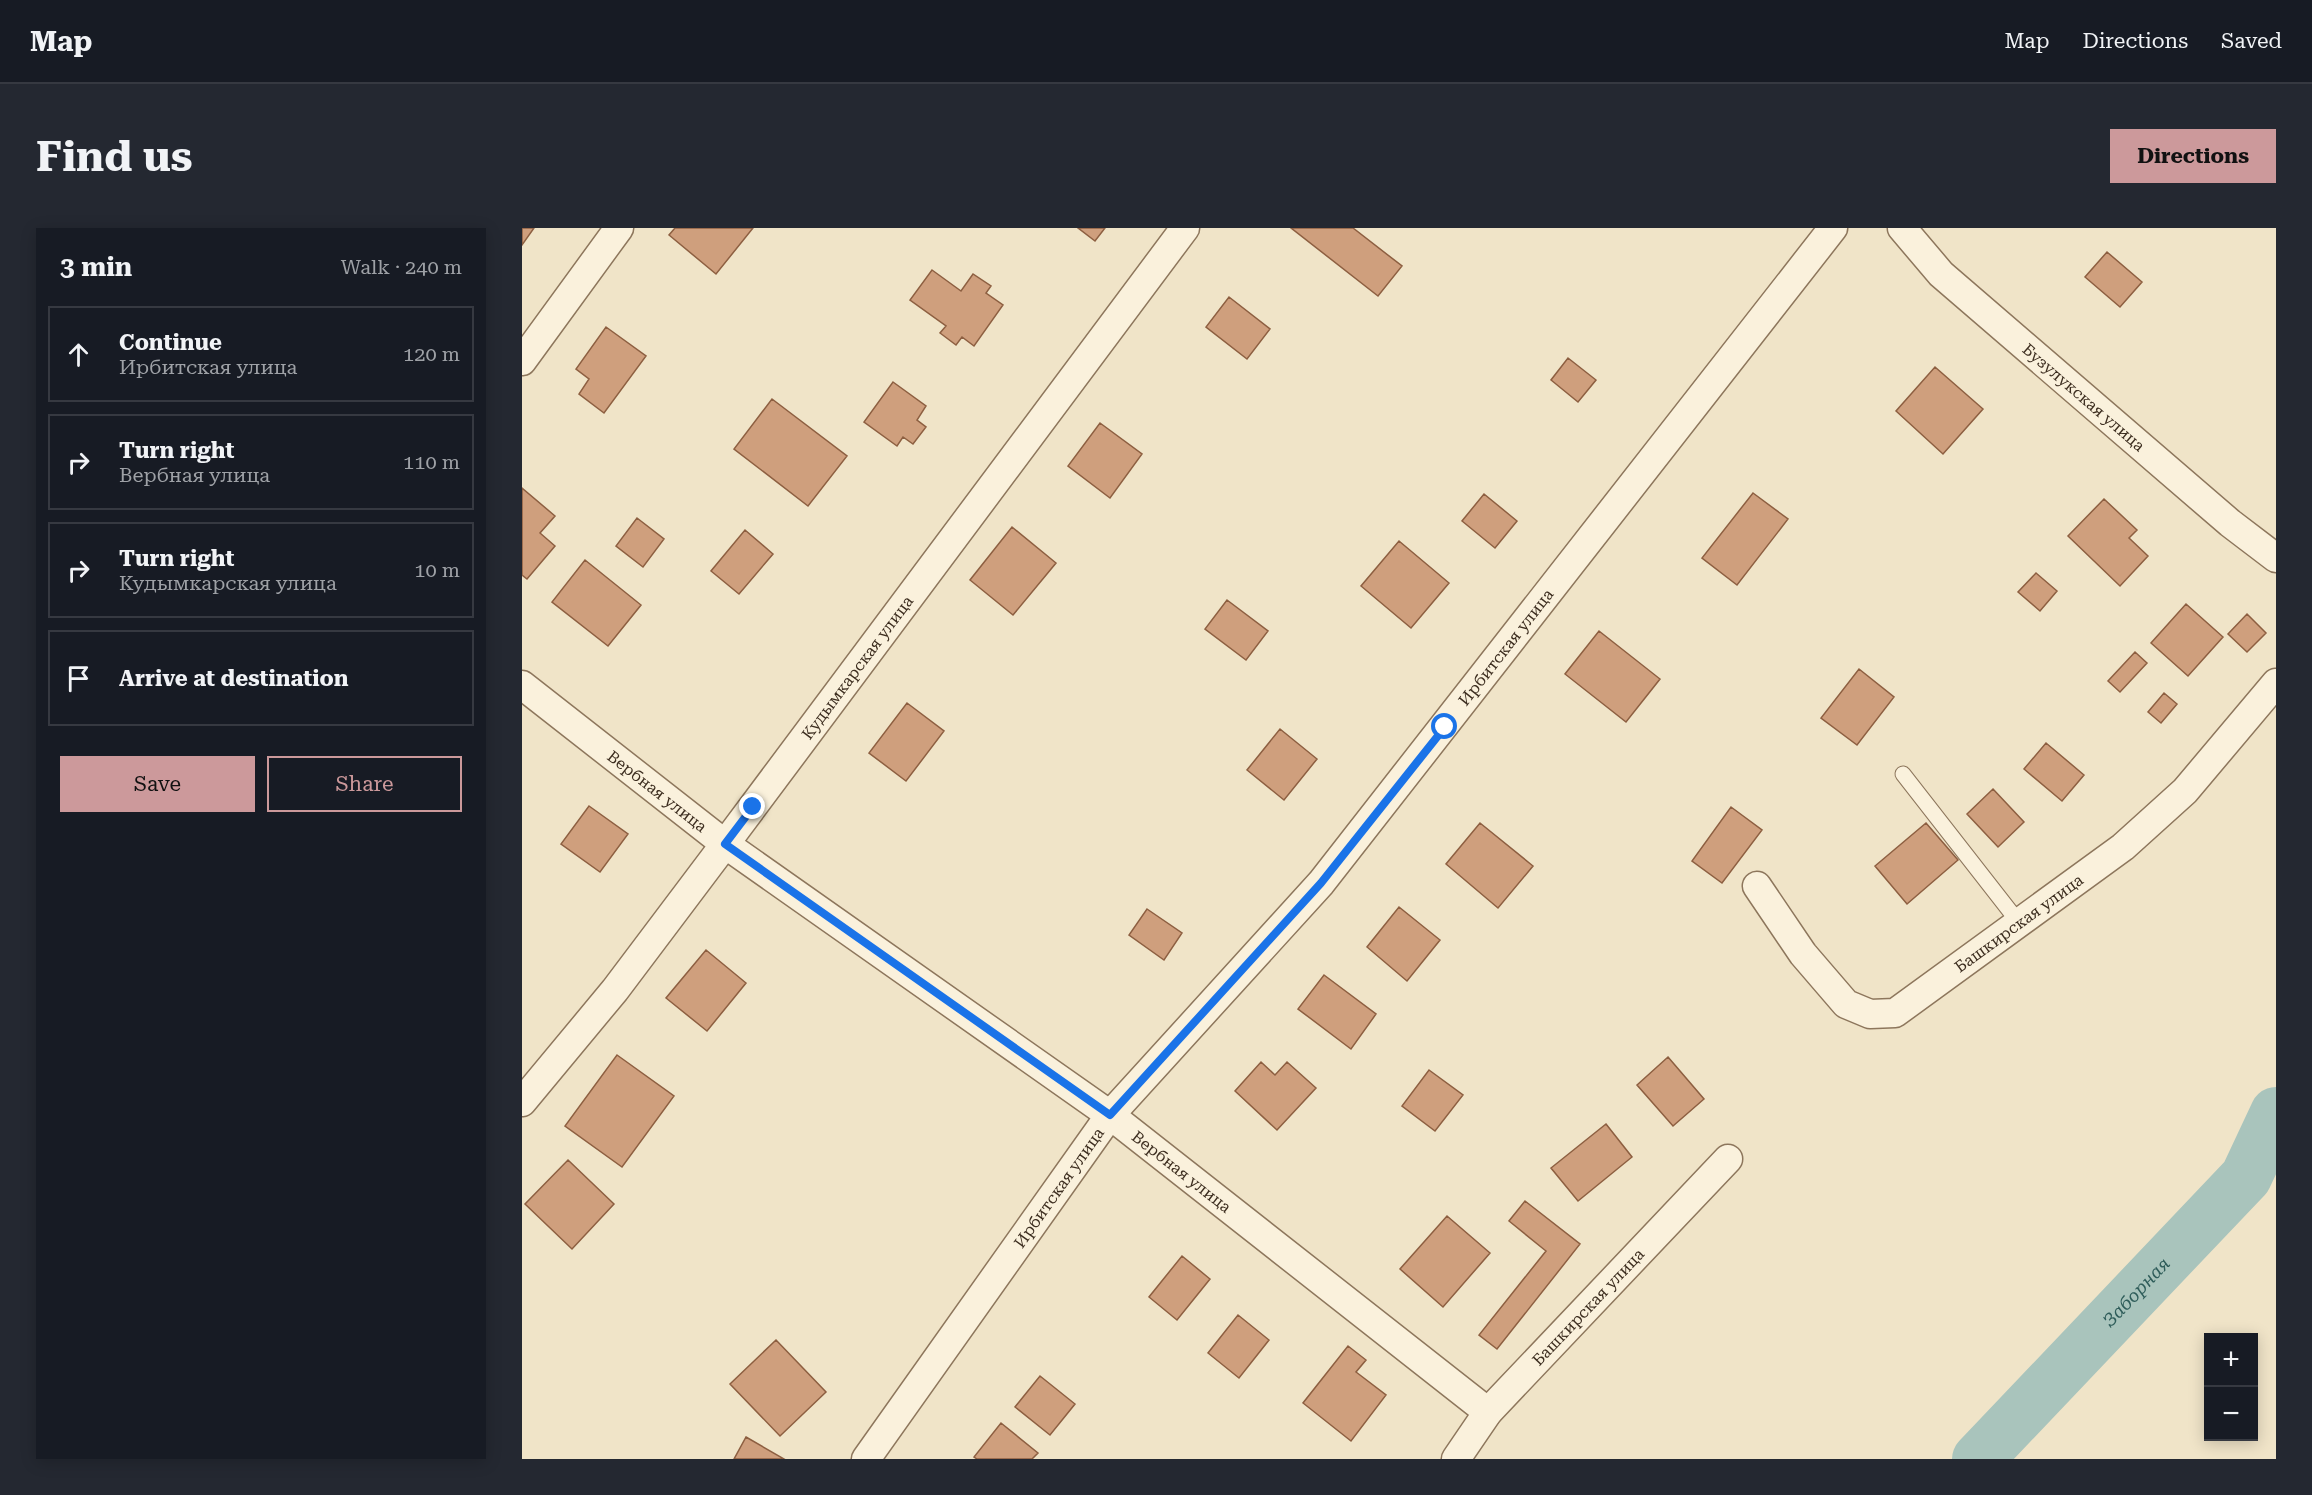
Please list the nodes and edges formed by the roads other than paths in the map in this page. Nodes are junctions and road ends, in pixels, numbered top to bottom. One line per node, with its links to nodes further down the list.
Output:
1 (619, 228): 5 (street)
2 (1185, 228): 10 (street, Кудымкарская улица)
3 (1833, 228): 14 (street, Ирбитская улица)
4 (1902, 228): 6 (street, Бузулукская улица)
5 (522, 361)
6 (2276, 558)
7 (2276, 683): 12 (street, Башкирская улица)
8 (522, 685): 10 (street, Вербная улица)
9 (1903, 774): 12 (lane)
10 (725, 844): 13 (street, Кудымкарская улица); 14 (street, Вербная улица)
11 (1757, 886): 12 (street, Башкирская улица)
12 (2020, 924)
13 (522, 1102)
14 (1110, 1115): 16 (street, Вербная улица); 17 (street, Ирбитская улица)
15 (1728, 1159): 16 (street, Башкирская улица)
16 (1488, 1412): 18 (street, Башкирская улица)
17 (866, 1459)
18 (1456, 1459)

